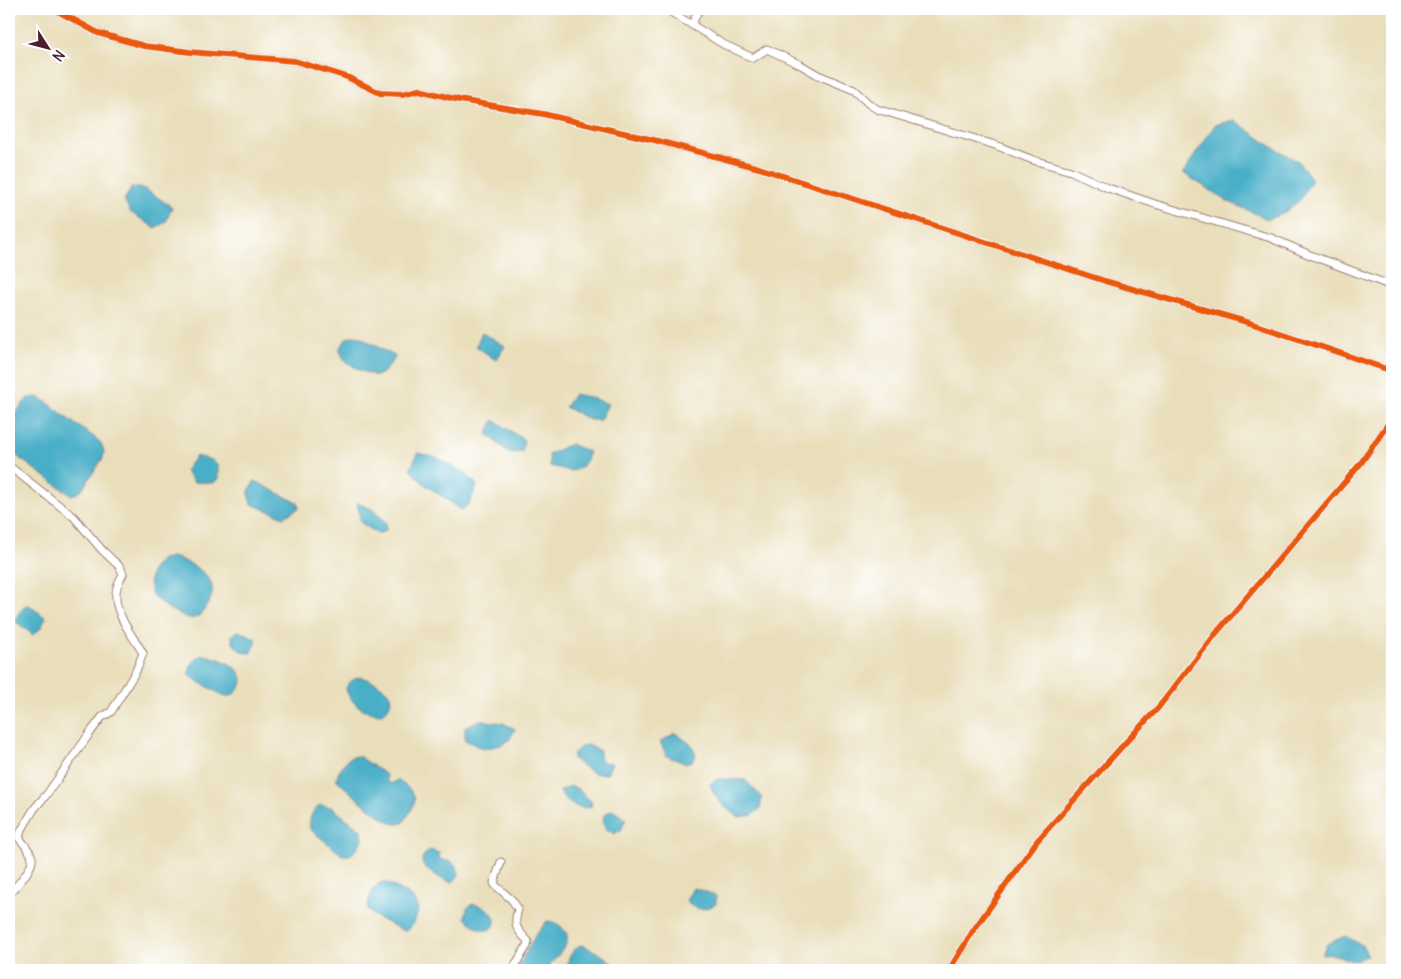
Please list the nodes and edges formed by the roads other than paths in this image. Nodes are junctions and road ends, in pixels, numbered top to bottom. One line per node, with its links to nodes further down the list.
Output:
1 (54, 9): 6 (street)
2 (666, 9): 4 (street)
3 (700, 9): 4 (street)
4 (692, 25): 5 (street)
5 (1392, 286)
6 (1392, 371)
7 (1392, 418): 12 (street)
8 (9, 466): 10 (street)
9 (501, 862): 11 (street)
10 (9, 895)
11 (512, 970)
12 (949, 970)

